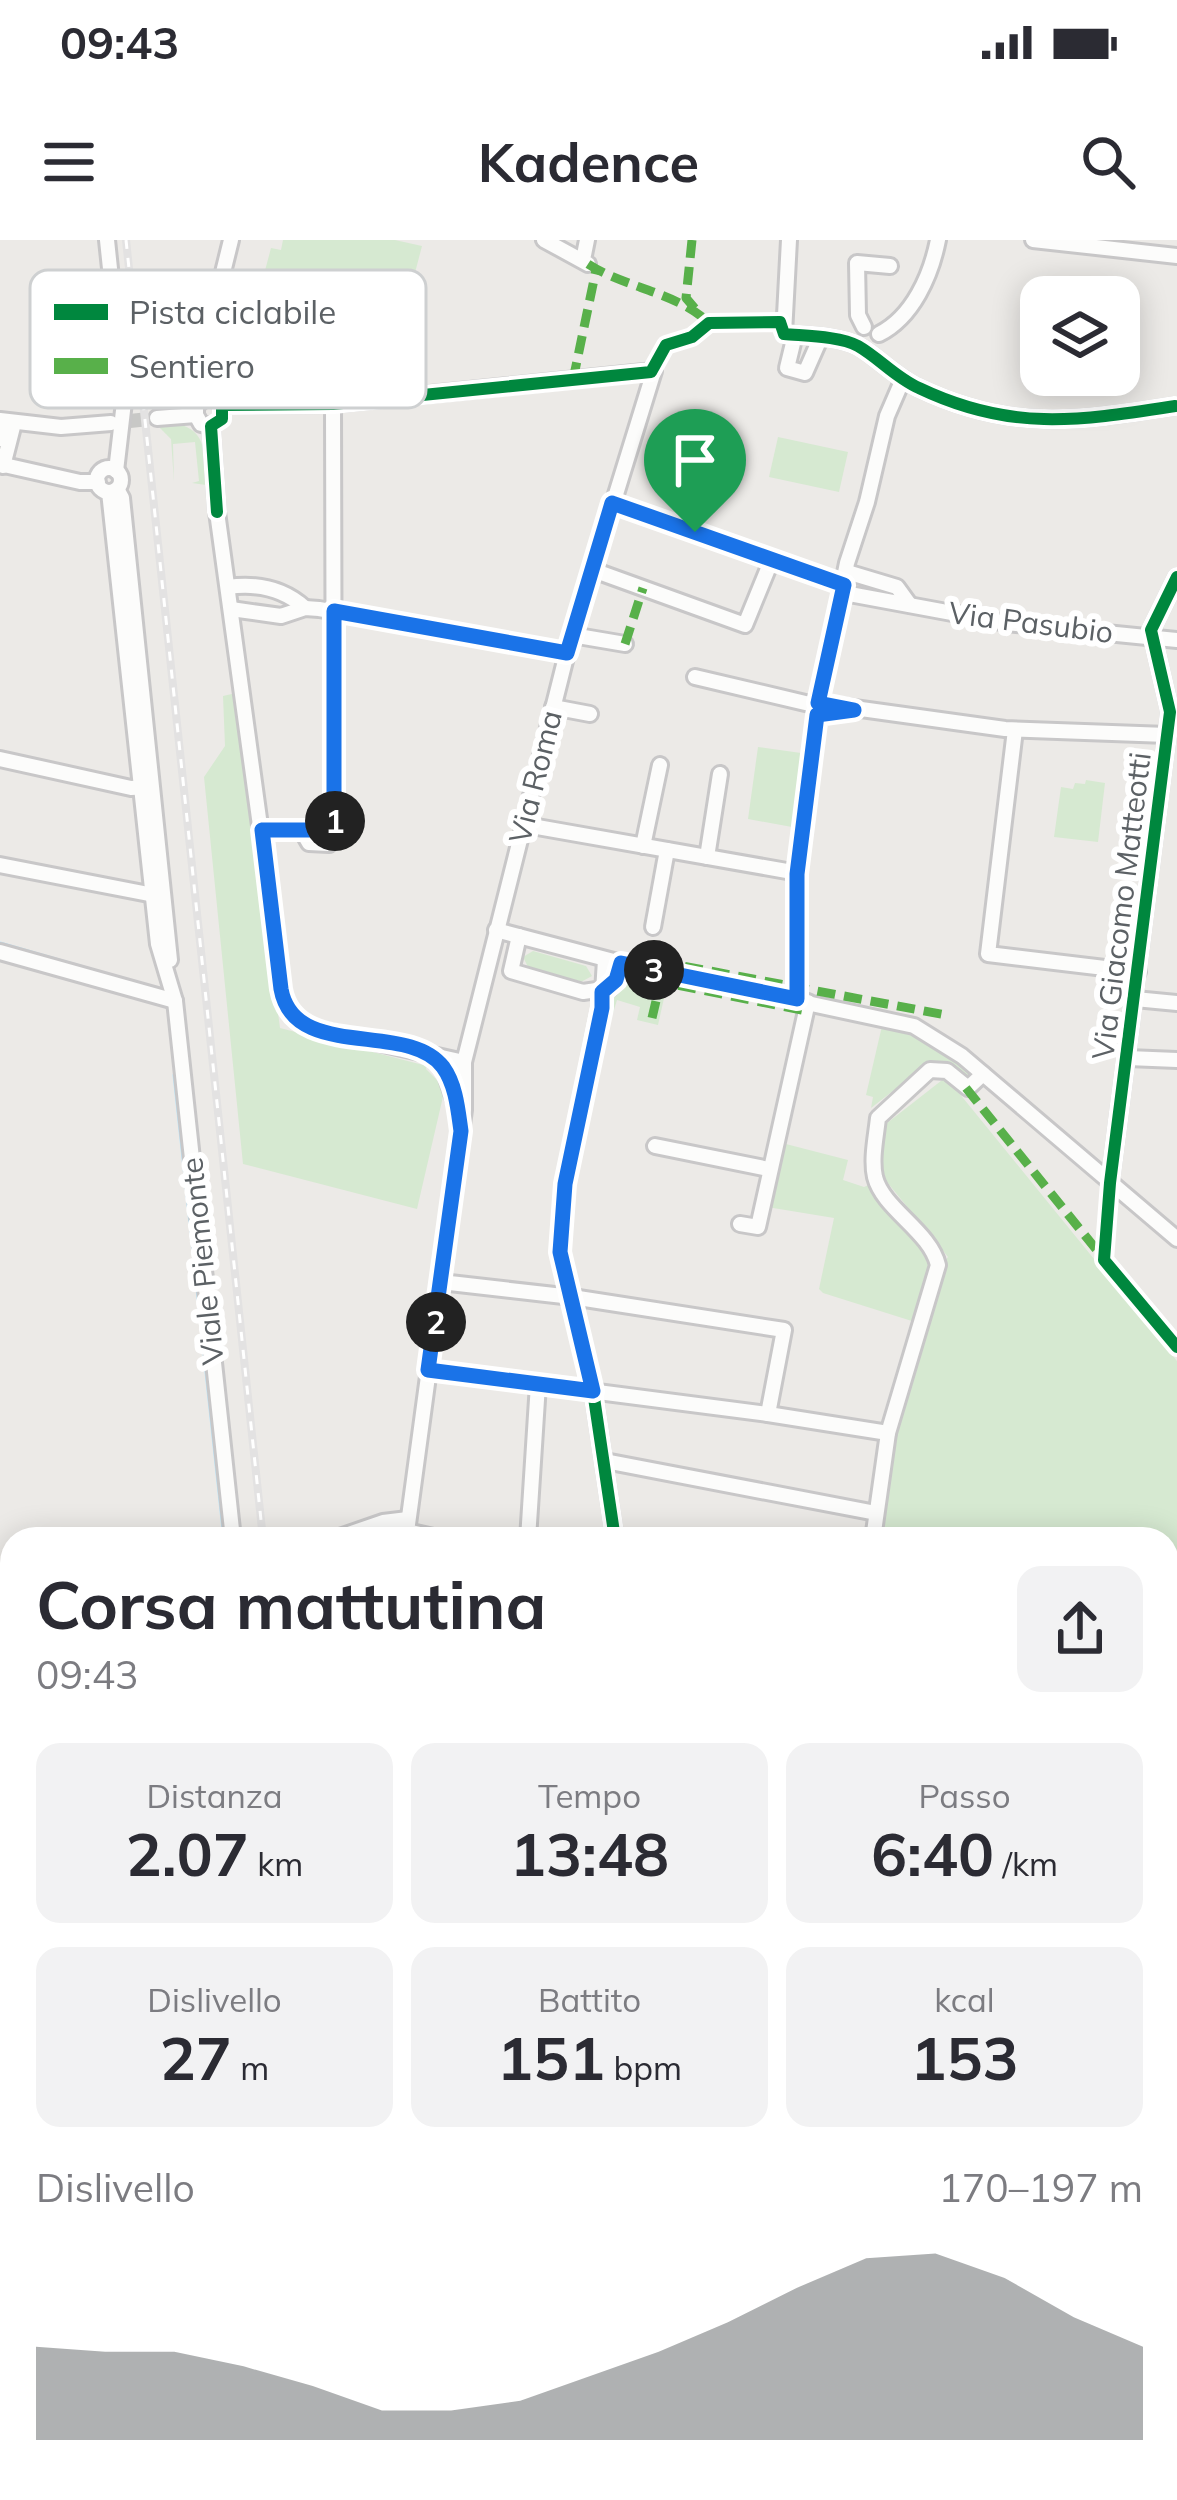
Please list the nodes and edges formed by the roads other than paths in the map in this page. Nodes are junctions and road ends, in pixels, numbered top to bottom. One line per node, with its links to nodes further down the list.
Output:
1 (107, 240): 11 (street, Viale Piemonte)
2 (231, 240): 12 (street)
3 (544, 240): 4 (street)
4 (586, 240)
5 (789, 240): 14 (street)
6 (938, 240): 13 (street)
7 (1033, 240): 8 (street)
8 (1124, 246): 9 (street)
9 (1177, 256)
10 (890, 266): 13 (street)
11 (110, 270)
12 (224, 270)
13 (871, 331): 16 (street)
14 (790, 334): 15 (street); 15 (street)
15 (820, 339): 16 (street)
16 (863, 350): 17 (street)
17 (903, 379): 19 (street); 36 (street)
18 (426, 394): 32 (street, Via Roma)
19 (1176, 403)
20 (123, 408): 31 (street, Viale Piemonte)
21 (196, 408): 24 (street)
22 (222, 408): 28 (street)
23 (333, 408): 40 (street)
24 (196, 415): 25 (street); 28 (street)
25 (157, 418)
26 (6, 422): 27 (street); 29 (street); 30 (street)
27 (123, 422)
28 (211, 426): 37 (street)
29 (0, 439)
30 (2, 465): 31 (street)
31 (109, 480): 55 (street, Viale Piemonte)
32 (612, 503): 33 (street, Via Pasubio); 34 (street, Via Roma)
33 (772, 560): 34 (street); 36 (street, Via Pasubio)
34 (593, 570): 41 (street, Via Roma)
35 (1177, 577): 42 (street)
36 (845, 584): 42 (street, Via Pasubio); 48 (street)
37 (228, 587): 38 (street); 39 (street)
38 (305, 608): 39 (street); 40 (street)
39 (231, 609): 57 (street)
40 (334, 611): 45 (street); 57 (street)
41 (572, 634): 44 (street); 45 (street, Via Roma)
42 (1154, 637): 43 (street, Via Pasubio); 51 (street, Via Giacomo Matteotti)
43 (1177, 640)
44 (625, 644)
45 (567, 653): 47 (street, Via Roma)
46 (695, 677): 48 (street)
47 (553, 707): 49 (street); 56 (street, Via Roma)
48 (818, 708): 50 (street); 62 (street)
49 (590, 714)
50 (1015, 730): 51 (street); 69 (street)
51 (1167, 735): 69 (street, Via Giacomo Matteotti)
52 (0, 759): 55 (street)
53 (660, 765): 58 (street)
54 (720, 774): 60 (street)
55 (148, 788): 63 (street, Viale Piemonte)
56 (526, 825): 58 (street); 65 (street, Via Roma)
57 (262, 830): 77 (street)
58 (643, 846): 59 (street)
59 (667, 850): 60 (street); 64 (street)
60 (707, 857): 62 (street)
61 (0, 865): 63 (street)
62 (797, 874): 72 (street)
63 (159, 897): 73 (street, Viale Piemonte)
64 (653, 927)
65 (496, 930): 66 (street); 77 (street, Via Roma)
66 (519, 936): 68 (street); 70 (street)
67 (0, 952): 73 (street)
68 (613, 962): 70 (street); 72 (street)
69 (1138, 972): 71 (street, Via Giacomo Matteotti)
70 (602, 992): 85 (street)
71 (1135, 999): 74 (street); 75 (street, Via Giacomo Matteotti)
72 (802, 1000): 78 (street); 80 (street)
73 (176, 1001): 93 (street, Viale Piemonte)
74 (1177, 1003)
75 (1128, 1058): 76 (street); 81 (street, Via Giacomo Matteotti)
76 (1177, 1060)
77 (456, 1063): 84 (street)
78 (983, 1074): 81 (street); 90 (street)
79 (655, 1146): 80 (street)
80 (769, 1169): 82 (street)
81 (1110, 1183): 83 (street)
82 (740, 1224)
83 (1177, 1239)
84 (441, 1282): 85 (street); 86 (street)
85 (572, 1297): 88 (street); 89 (street)
86 (428, 1370): 87 (street); 96 (street)
87 (538, 1384): 88 (street); 97 (street)
88 (593, 1391): 89 (street); 91 (street)
89 (768, 1414): 90 (street)
90 (887, 1433): 92 (street)
91 (605, 1461): 92 (street); 98 (street)
92 (876, 1513): 99 (street)
93 (232, 1527)
94 (369, 1527): 95 (street)
95 (398, 1527)
96 (407, 1527)
97 (529, 1527)
98 (613, 1527)
99 (874, 1527)

